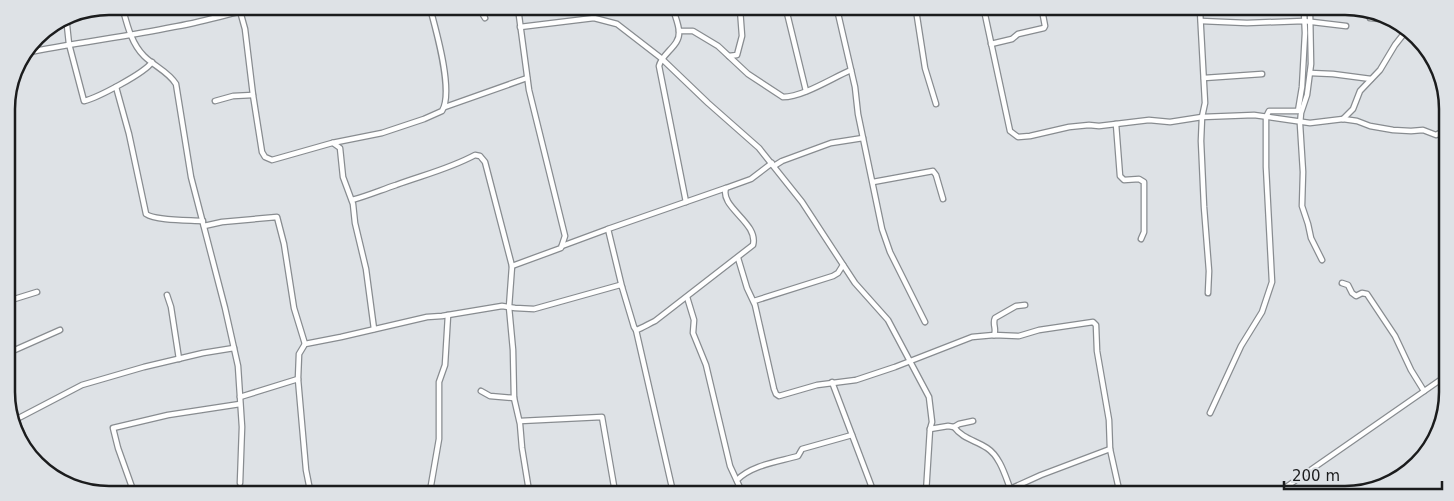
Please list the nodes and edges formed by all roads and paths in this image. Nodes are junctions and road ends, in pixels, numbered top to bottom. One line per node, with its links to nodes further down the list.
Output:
1 (124, 15): 25 (street)
2 (227, 15): 25 (street)
3 (241, 15): 42 (street)
4 (432, 15): 45 (street)
5 (483, 15): 17 (street)
6 (519, 15): 22 (street)
7 (675, 15): 23 (street)
8 (740, 15): 30 (street)
9 (787, 15): 41 (street)
10 (838, 15): 34 (street)
11 (917, 15): 44 (street)
12 (985, 15): 27 (street)
13 (1043, 15): 27 (street)
14 (1200, 15): 18 (street)
15 (1305, 15): 19 (street)
16 (1309, 15): 19 (street)
17 (485, 18)
18 (1201, 21): 19 (street); 38 (street)
19 (1307, 21): 21 (street); 35 (street); 46 (street)
20 (67, 25): 26 (street)
21 (1346, 26)
22 (520, 27): 31 (street); 37 (street)
23 (679, 31): 29 (street); 30 (street)
24 (1403, 35): 39 (street)
25 (130, 36): 26 (street); 32 (street)
26 (69, 44): 28 (street); 40 (street)
27 (991, 44): 50 (street)
28 (35, 51)
29 (667, 51): 31 (street); 33 (street)
30 (729, 56): 41 (street)
31 (662, 58): 33 (street); 61 (street)
32 (152, 62): 40 (street); 62 (street)
33 (668, 64): 56 (street)
34 (851, 70): 41 (street); 52 (street)
35 (1310, 73): 39 (street); 49 (street)
36 (1262, 74): 38 (street)
37 (527, 78): 45 (street); 65 (street)
38 (1204, 78): 47 (street)
39 (1371, 80): 48 (street)
40 (116, 87): 62 (street)
41 (806, 91)
42 (253, 95): 43 (street); 54 (street)
43 (214, 101)
44 (936, 104)
45 (444, 108): 53 (street)
46 (1266, 116): 47 (street); 49 (street); 99 (street)
47 (1202, 117): 50 (street); 73 (street)
48 (1343, 119): 49 (street); 51 (street)
49 (1300, 122): 67 (street)
50 (1116, 124): 64 (street)
51 (1439, 134)
52 (863, 138): 56 (street); 57 (street)
53 (351, 139): 54 (street); 55 (street)
54 (332, 142): 55 (street)
55 (340, 148): 60 (street)
56 (773, 165): 58 (street); 68 (street)
57 (873, 182): 59 (street); 81 (street)
58 (726, 188): 61 (street); 66 (street)
59 (943, 199)
60 (352, 200): 69 (street); 82 (street)
61 (686, 202): 63 (street)
62 (204, 223): 86 (street); 87 (street)
63 (608, 229): 65 (street); 71 (street)
64 (1140, 239)
65 (562, 246): 69 (street)
66 (738, 258): 75 (street); 77 (street)
67 (1322, 260)
68 (843, 265): 77 (street); 90 (street)
69 (512, 266): 79 (street)
70 (1342, 283): 95 (street)
71 (622, 287): 79 (street); 84 (street)
72 (37, 292): 76 (street)
73 (1208, 293)
74 (167, 295): 89 (street)
75 (687, 297): 84 (street); 107 (street)
76 (15, 299)
77 (754, 301): 93 (street)
78 (1025, 305): 85 (street)
79 (510, 307): 80 (street); 97 (street)
80 (448, 315): 82 (street); 111 (street)
81 (925, 322)
82 (374, 329): 86 (street)
83 (60, 330): 88 (street)
84 (636, 330): 114 (street)
85 (994, 335): 90 (street); 106 (street)
86 (305, 344): 91 (street)
87 (234, 348): 89 (street); 96 (street)
88 (15, 350)
89 (179, 359): 100 (street)
90 (909, 360): 93 (street); 104 (street)
91 (298, 379): 96 (street); 110 (street)
92 (1439, 381): 95 (street)
93 (832, 382): 105 (street)
94 (481, 391): 97 (street)
95 (1424, 391): 121 (street)
96 (240, 397): 98 (street)
97 (514, 398): 101 (street)
98 (240, 404): 108 (street); 109 (street)
99 (1210, 413)
100 (19, 419)
101 (520, 421): 112 (street); 113 (street)
102 (973, 421): 103 (street)
103 (954, 427): 104 (street); 118 (street)
104 (930, 429): 117 (street)
105 (852, 435): 107 (street); 116 (street)
106 (1110, 449): 119 (street); 120 (street)
107 (737, 480): 115 (street)
108 (240, 483)
109 (132, 486)
110 (309, 486)
111 (431, 486)
112 (528, 486)
113 (614, 486)
114 (671, 486)
115 (740, 486)
116 (871, 486)
117 (926, 486)
118 (1009, 486)
119 (1020, 486)
120 (1118, 486)
121 (1287, 486)

